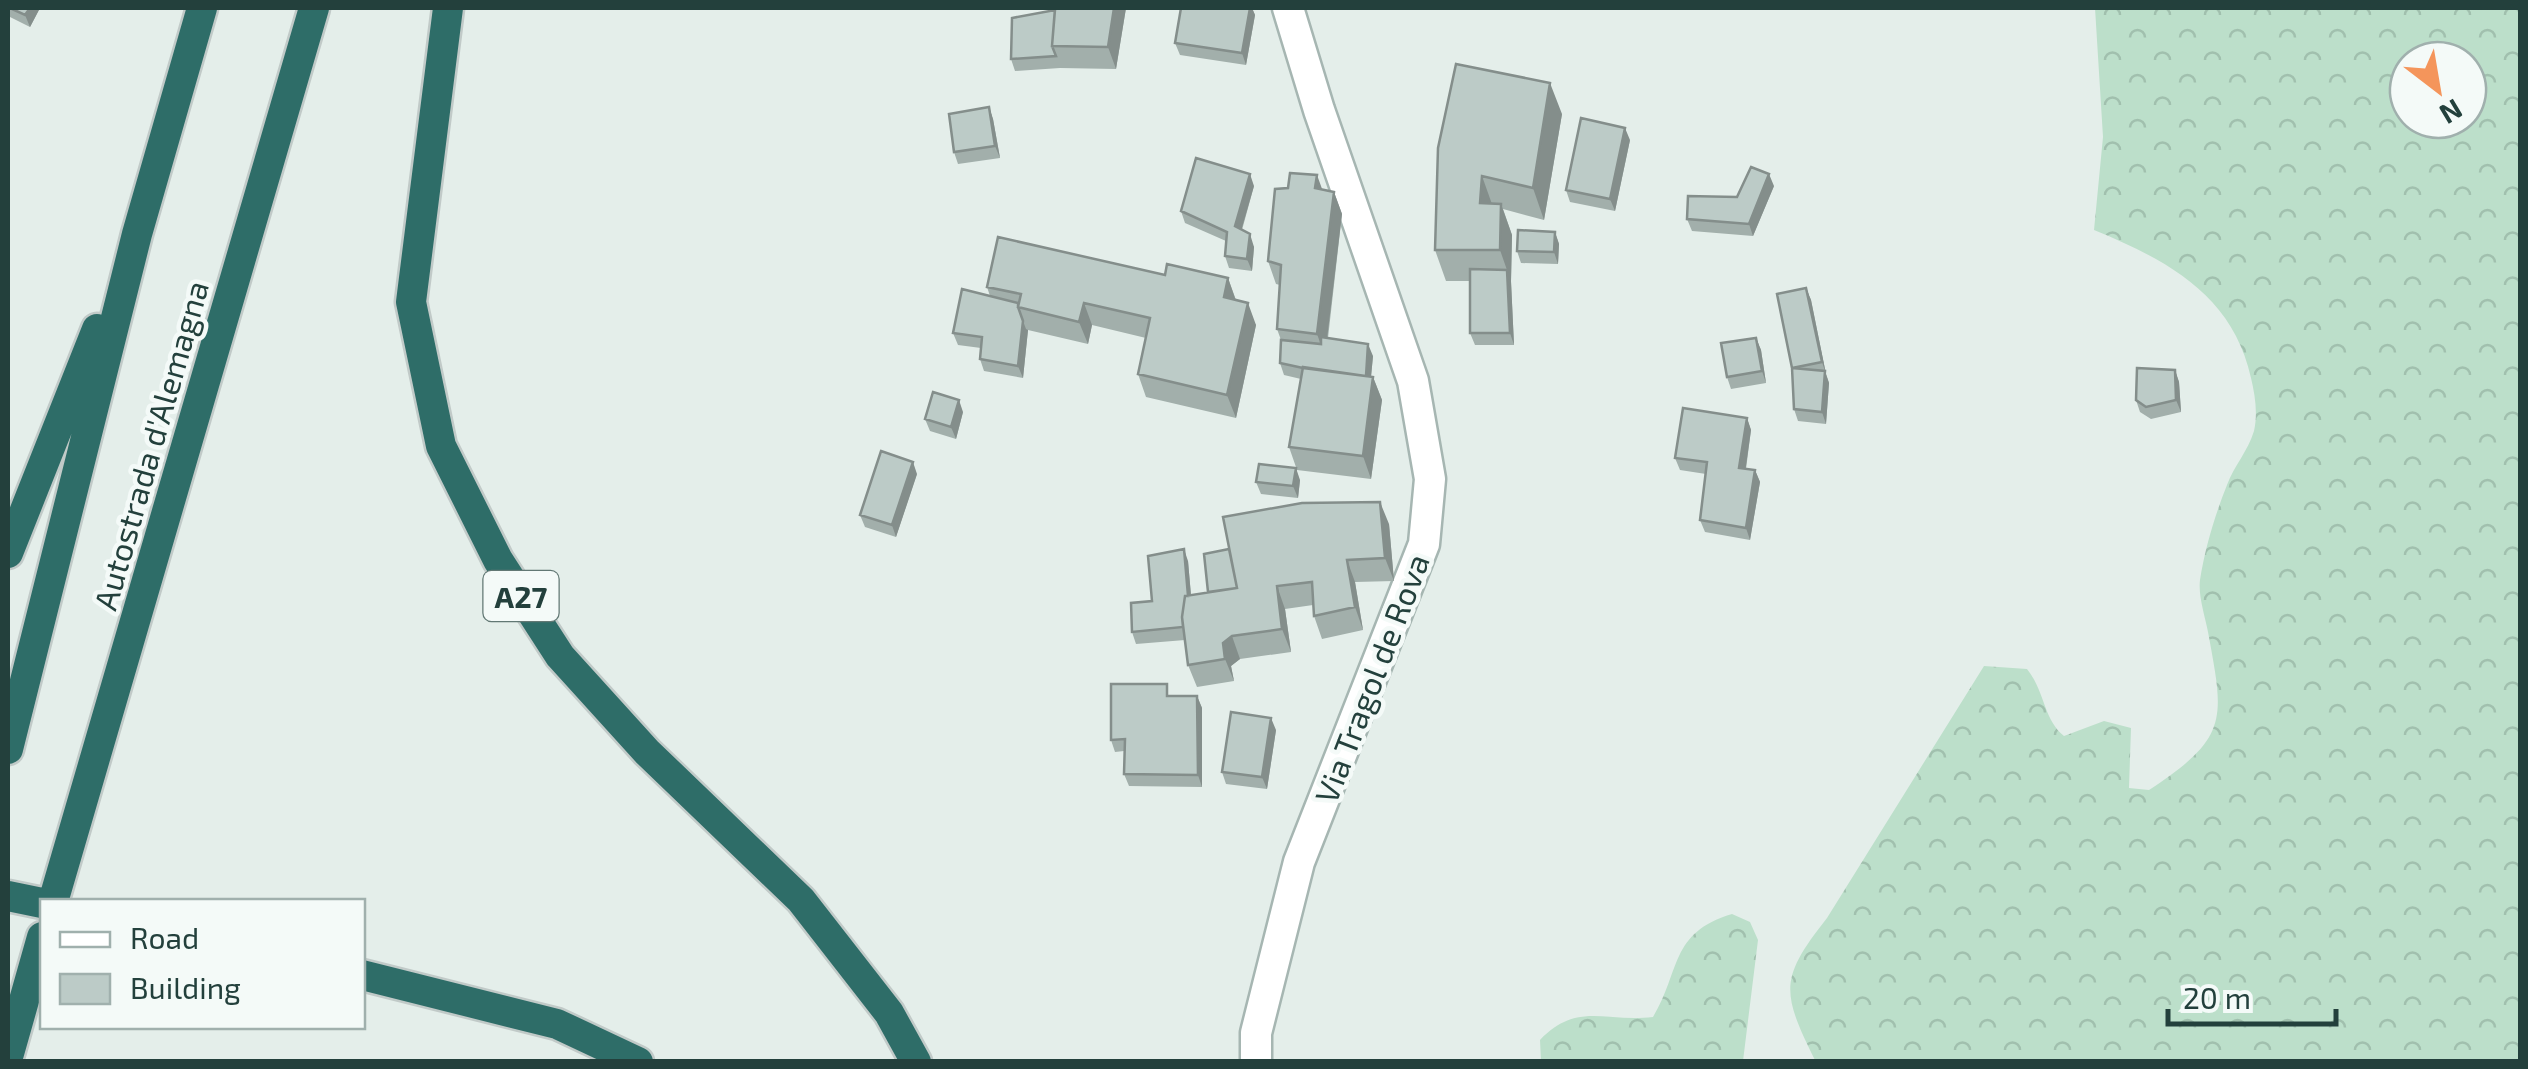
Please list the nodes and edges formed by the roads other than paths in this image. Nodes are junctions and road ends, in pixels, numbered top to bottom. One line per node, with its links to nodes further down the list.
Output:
1 (202, 8): 5 (highway, Autostrada d'Alemagna)
2 (314, 8): 9 (highway, Autostrada d'Alemagna)
3 (448, 8): 15 (highway, A27)
4 (1288, 8): 16 (street, Via Tragol de Rova)
5 (137, 234): 6 (highway); 7 (highway, Autostrada d'Alemagna)
6 (8, 552)
7 (8, 748)
8 (8, 896): 10 (highway)
9 (54, 899)
10 (40, 903)
11 (40, 945): 13 (highway)
12 (365, 976): 14 (highway)
13 (8, 1058)
14 (638, 1062)
15 (916, 1062)
16 (1256, 1062)

